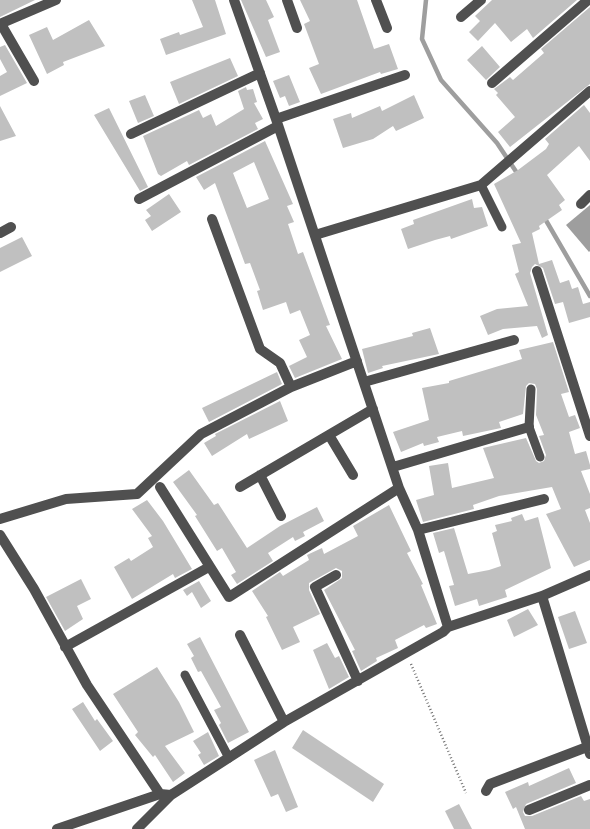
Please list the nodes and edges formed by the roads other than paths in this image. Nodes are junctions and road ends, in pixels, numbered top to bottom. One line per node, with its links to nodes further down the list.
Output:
1 (26, 0): 8 (street)
2 (56, 0): 8 (street)
3 (234, 0): 13 (street)
4 (287, 0): 11 (street)
5 (376, 0): 12 (street)
6 (481, 0): 9 (street)
7 (588, 0): 16 (street)
8 (31, 10): 10 (street)
9 (461, 17)
10 (1, 24): 15 (street)
11 (297, 28)
12 (387, 28)
13 (260, 74): 18 (street); 19 (street)
14 (405, 75): 18 (street)
15 (34, 81)
16 (492, 83)
17 (590, 91): 20 (street)
18 (277, 123): 22 (street); 28 (street)
19 (131, 134)
20 (481, 185): 26 (lane); 28 (street)
21 (590, 196): 23 (street)
22 (139, 199)
23 (581, 204)
24 (212, 219): 33 (street)
25 (11, 227): 27 (street)
26 (502, 227)
27 (0, 233)
28 (315, 235): 31 (street)
29 (537, 271): 38 (street)
30 (514, 340): 32 (street)
31 (357, 361): 32 (street); 33 (street)
32 (364, 382): 35 (street)
33 (291, 387): 48 (street)
34 (531, 389): 36 (lane)
35 (373, 409): 37 (street); 40 (street)
36 (529, 427): 39 (lane); 40 (street)
37 (329, 435): 41 (street); 42 (street)
38 (590, 436)
39 (540, 457)
40 (392, 467): 45 (street)
41 (260, 475): 43 (street); 47 (street)
42 (353, 475)
43 (240, 487)
44 (160, 488): 51 (street)
45 (399, 488): 49 (street); 51 (street)
46 (544, 499): 49 (street)
47 (281, 516)
48 (0, 519)
49 (418, 530): 55 (street)
50 (0, 535): 57 (street)
51 (209, 568): 57 (street)
52 (336, 575): 59 (street)
53 (590, 575): 54 (street)
54 (542, 596): 55 (street); 61 (street)
55 (448, 627): 59 (street)
56 (240, 635): 60 (street)
57 (65, 648): 65 (street)
58 (185, 675): 62 (lane)
59 (358, 681): 60 (street)
60 (284, 722): 62 (street)
61 (589, 750): 64 (street)
62 (229, 758): 66 (street)
63 (590, 785): 67 (street)
64 (486, 791)
65 (160, 794): 66 (street); 68 (street)
66 (171, 796): 69 (street)
67 (529, 810)
68 (57, 829)
69 (137, 829)

